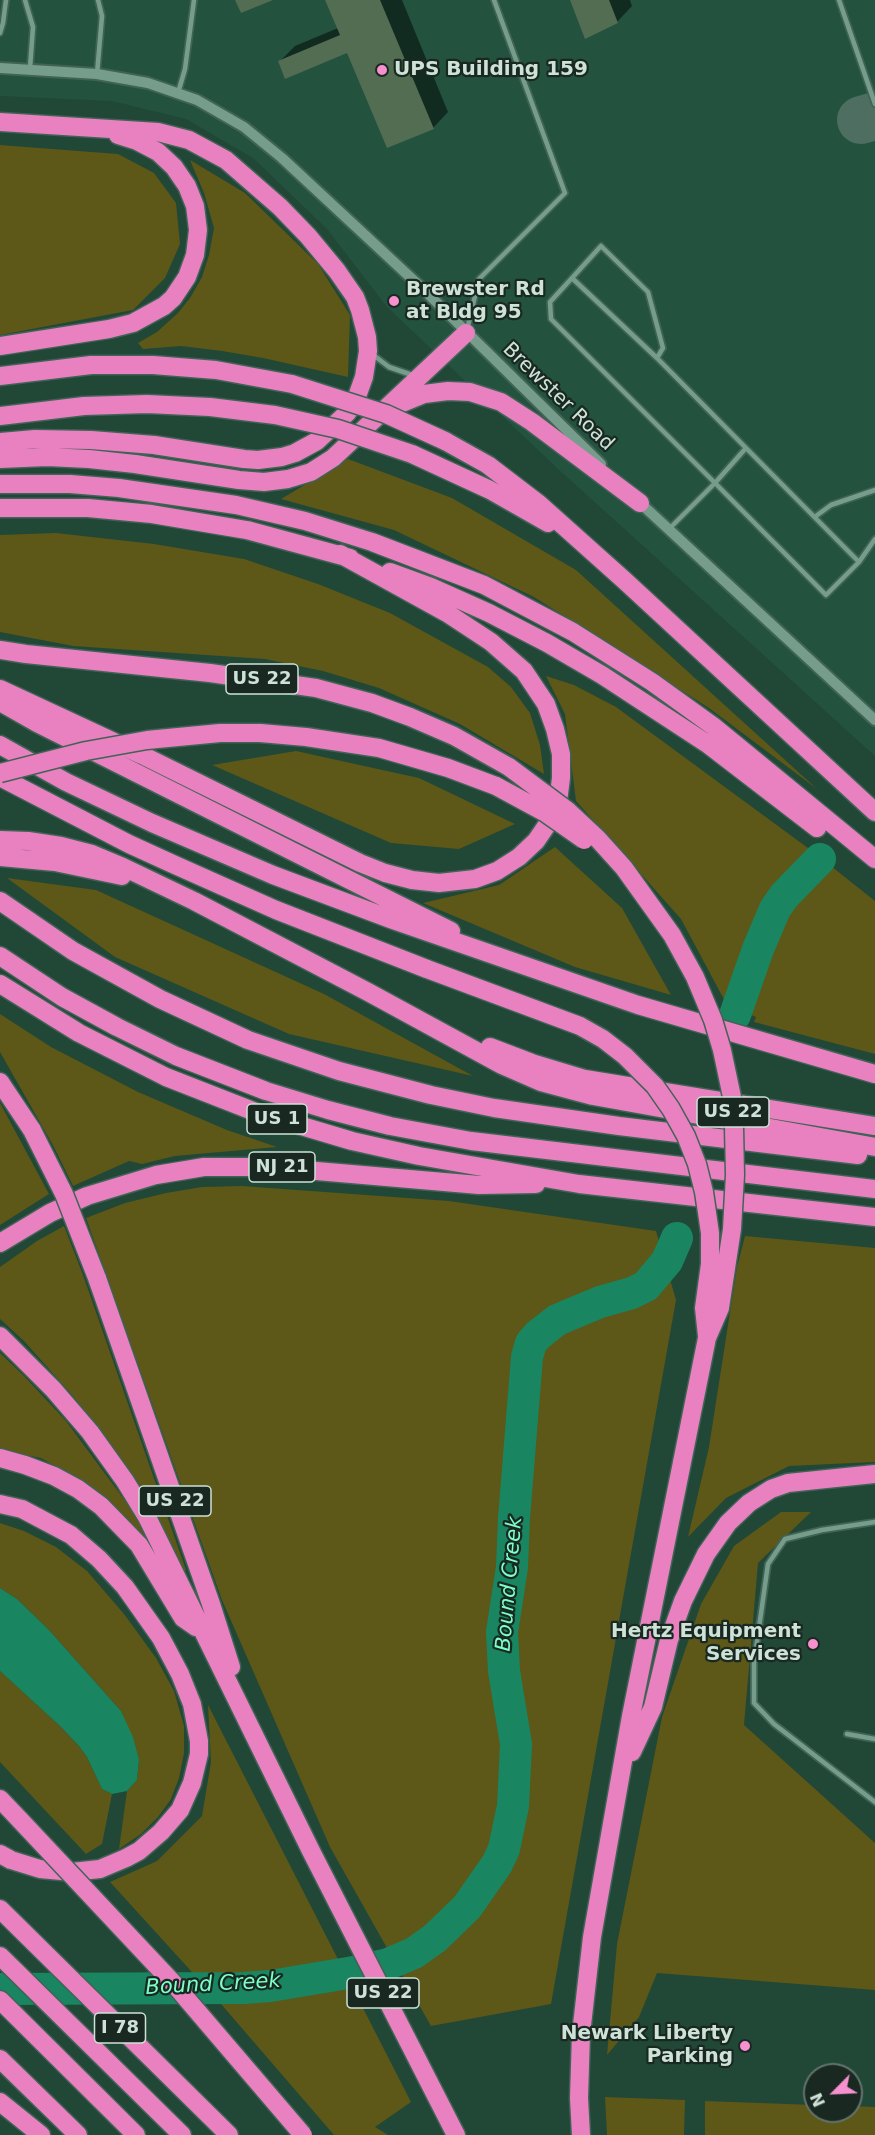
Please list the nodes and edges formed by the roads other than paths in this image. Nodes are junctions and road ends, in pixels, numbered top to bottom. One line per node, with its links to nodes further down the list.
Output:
1 (6, 0): 7 (lane)
2 (25, 0): 9 (lane)
3 (98, 0): 10 (lane)
4 (194, 0): 11 (lane)
5 (494, 0): 16 (lane)
6 (839, 0): 12 (lane)
7 (0, 33)
8 (0, 68): 9 (street, Brewster Road)
9 (30, 70): 10 (street, Brewster Road)
10 (97, 74): 11 (street, Brewster Road)
11 (178, 93): 16 (street, Brewster Road)
12 (875, 104)
13 (0, 122): 14 (highway)
14 (81, 127): 17 (highway); 18 (highway)
15 (572, 278): 19 (lane); 19 (lane); 27 (lane)
16 (466, 333): 21 (highway); 30 (street, Brewster Road)
17 (0, 346)
18 (368, 351): 21 (lane); 24 (highway)
19 (657, 358): 25 (lane)
20 (0, 376): 37 (highway, bridge)
21 (419, 377): 23 (highway)
22 (0, 416): 37 (highway, bridge)
23 (375, 417): 26 (highway); 30 (highway)
24 (0, 442)
25 (746, 447): 27 (lane); 32 (lane)
26 (0, 459)
27 (716, 483): 33 (lane); 36 (lane)
28 (0, 484): 48 (highway)
29 (875, 490): 32 (lane)
30 (640, 503): 33 (street, Brewster Road)
31 (0, 508): 35 (highway)
32 (816, 516): 36 (lane)
33 (668, 530): 41 (street, Brewster Road)
34 (875, 539): 36 (lane)
35 (340, 554): 39 (highway); 49 (highway)
36 (859, 562)
37 (624, 580): 45 (highway)
38 (0, 650): 52 (highway, US 22, bridge)
39 (0, 689)
40 (0, 702): 54 (highway)
41 (875, 720)
42 (0, 745): 54 (highway)
43 (0, 772): 52 (highway, bridge)
44 (0, 777): 67 (highway, bridge)
45 (875, 812)
46 (0, 840): 51 (highway)
47 (0, 857): 51 (highway)
48 (875, 860)
49 (875, 873)
50 (0, 901): 61 (highway)
51 (194, 901): 56 (highway)
52 (649, 901): 67 (highway, US 22, bridge)
53 (0, 956): 63 (highway)
54 (516, 964): 57 (highway)
55 (0, 984): 62 (highway, US 1)
56 (368, 992): 59 (highway); 60 (highway)
57 (875, 1074)
58 (0, 1082): 73 (highway, US 22, bridge)
59 (875, 1126)
60 (875, 1147)
61 (875, 1157)
62 (579, 1184): 64 (highway, US 1); 65 (highway, NJ 21)
63 (875, 1189)
64 (875, 1218)
65 (0, 1244)
66 (0, 1336): 72 (highway)
67 (707, 1338): 76 (highway, US 22)
68 (0, 1458): 72 (highway)
69 (875, 1474): 76 (highway)
70 (0, 1504): 79 (highway)
71 (875, 1522): 78 (lane)
72 (203, 1631): 73 (highway)
73 (249, 1726): 93 (highway, US 22)
74 (847, 1734): 75 (lane)
75 (875, 1738)
76 (620, 1778): 94 (highway, US 22)
77 (0, 1799): 92 (highway, bridge)
78 (875, 1802)
79 (0, 1854)
80 (5, 1915): 91 (highway, I 78)
81 (0, 1956): 90 (highway, I 78)
82 (0, 2000): 89 (highway)
83 (0, 2059): 85 (highway)
84 (0, 2065): 85 (highway)
85 (27, 2086): 88 (highway)
86 (0, 2102): 87 (highway)
87 (41, 2135)
88 (78, 2135)
89 (136, 2135)
90 (182, 2135)
91 (229, 2135)
92 (303, 2135)
93 (456, 2135)
94 (581, 2135)

